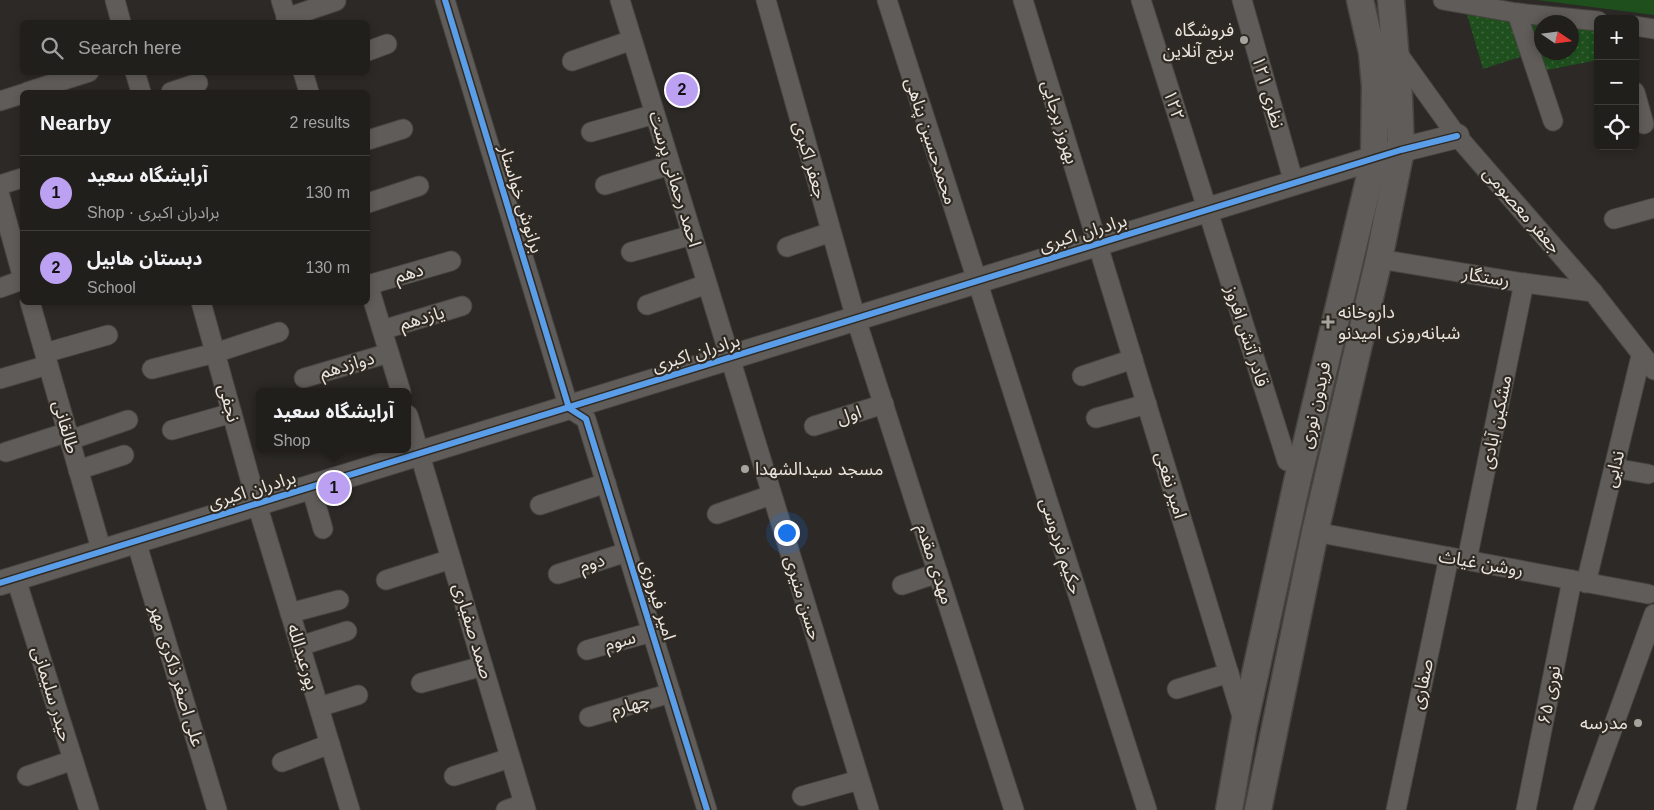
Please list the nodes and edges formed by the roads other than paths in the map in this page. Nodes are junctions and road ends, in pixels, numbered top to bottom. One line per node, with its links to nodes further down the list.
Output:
1 (281, 0): 16 (street)
2 (445, 0): 95 (street, برانوش خواستار)
3 (620, 0): 20 (street, احمد رحمانی پرست)
4 (766, 0): 56 (street, جعفر اکبری)
5 (887, 0): 67 (street, محمدحسین پناهی)
6 (1023, 0): 59 (street, بهروز برجایی)
7 (1141, 0): 54 (street, ۱۲۲)
8 (1242, 0): 47 (street, نظری ۱۲۱)
9 (1360, 0): 44 (main road, فریدون نوری)
10 (1391, 0): 22 (main road, فریدون نوری)
11 (1443, 0): 14 (street)
12 (119, 1): 15 (street)
13 (336, 2): 16 (street)
14 (1517, 13): 17 (street); 37 (street)
15 (121, 20)
16 (287, 20)
17 (1594, 21)
18 (1639, 27): 19 (street)
19 (1654, 29)
20 (632, 40): 24 (street); 36 (street, احمد رحمانی پرست)
21 (387, 44): 23 (street)
22 (1393, 48): 41 (street, جعفر معصومی); 43 (main road, فریدون نوری)
23 (370, 49)
24 (572, 61)
25 (80, 75): 29 (street)
26 (136, 75): 30 (street)
27 (304, 75): 32 (street)
28 (198, 83): 31 (street)
29 (33, 90)
30 (140, 90)
31 (177, 90)
32 (308, 90)
33 (20, 95): 34 (street)
34 (0, 101)
35 (1639, 105): 38 (street)
36 (655, 114): 40 (street); 45 (street, احمد رحمانی پرست)
37 (1553, 121)
38 (1644, 124)
39 (403, 129): 42 (street)
40 (591, 132)
41 (1456, 136): 43 (street, برادران اکبری); 73 (street, جعفر معصومی)
42 (370, 139)
43 (1401, 150): 44 (street, برادران اکبری); 63 (main road, فریدون نوری)
44 (1374, 159): 47 (street, برادران اکبری); 62 (main road, فریدون نوری)
45 (670, 165): 49 (street); 58 (street, احمد رحمانی پرست)
46 (20, 179): 48 (street)
47 (1294, 183): 54 (street, برادران اکبری)
48 (0, 185)
49 (605, 185)
50 (419, 186): 52 (street)
51 (0, 196): 57 (street)
52 (370, 202)
53 (1654, 208): 55 (street)
54 (1208, 210): 59 (street, برادران اکبری); 106 (street, قادر آتش افروز)
55 (1614, 219)
56 (831, 232): 60 (street); 78 (street, جعفر اکبری)
57 (11, 233): 65 (street)
58 (692, 235): 61 (street); 70 (street, احمد رحمانی پرست)
59 (1098, 244): 67 (street, برادران اکبری); 86 (street, امیر نفعی)
60 (787, 247)
61 (631, 252)
62 (1351, 254): 63 (main road); 116 (main road, فریدون نوری)
63 (1379, 259): 69 (street, رستگار); 118 (main road, فریدون نوری)
64 (451, 261): 68 (street, دهم)
65 (20, 267)
66 (20, 281): 71 (street)
67 (976, 282): 78 (street, برادران اکبری); 163 (street, حکیم فردوسی)
68 (370, 283)
69 (1524, 283): 73 (street, رستگار); 123 (street, مشکین آبادی)
70 (707, 284): 76 (street); 84 (street, احمد رحمانی پرست)
71 (0, 288)
72 (370, 291): 79 (street)
73 (1593, 292): 87 (street, جعفر معصومی)
74 (31, 305): 85 (street, طالقانی)
75 (202, 305): 82 (street, نجفی)
76 (647, 305)
77 (462, 306): 79 (street, یازدهم)
78 (856, 319): 84 (street, برادران اکبری); 93 (street, مهدی مقدم)
79 (382, 330): 83 (street)
80 (278, 332): 82 (street)
81 (108, 336): 85 (street)
82 (215, 353): 88 (street); 96 (street, نجفی)
83 (389, 353): 90 (street, دوازدهم); 92 (street)
84 (730, 358): 95 (street, برادران اکبری); 112 (street, حسن منیری)
85 (46, 359): 91 (street); 102 (street, طالقانی)
86 (1133, 359): 89 (street); 94 (street, امیر نفعی)
87 (1650, 366): 107 (street, ندایی)
88 (152, 370)
89 (1082, 376)
90 (304, 378)
91 (0, 379)
92 (400, 388)
93 (884, 404): 100 (street, اول); 124 (street, مهدی مقدم)
94 (1147, 404): 97 (street); 139 (street, امیر نفعی)
95 (569, 408): 104 (street, برادران اکبری); 110 (street, امیر فیروزی)
96 (232, 413): 101 (street); 113 (street, نجفی)
97 (1096, 418)
98 (128, 420): 102 (street)
99 (411, 425): 104 (street, صمد صفیاری)
100 (814, 426)
101 (172, 430)
102 (69, 436): 103 (street); 108 (street, طالقانی)
103 (6, 452)
104 (419, 453): 111 (street, برادران اکبری); 122 (street, صمد صفیاری)
105 (124, 456): 108 (street)
106 (1287, 461)
107 (1614, 468): 109 (street); 128 (street, ندایی)
108 (78, 470): 120 (street, طالقانی)
109 (1648, 474)
110 (606, 483): 114 (street); 121 (street, امیر فیروزی)
111 (311, 487): 113 (street, برادران اکبری); 117 (street)
112 (772, 495): 115 (street); 153 (street, حسن منیری)
113 (257, 504): 119 (street, برادران اکبری); 132 (street, پورعبدالله)
114 (540, 505)
115 (717, 514)
116 (1287, 527): 118 (main road); 146 (main road, فریدون نوری)
117 (323, 529)
118 (1315, 532): 123 (street, روشن غیاث); 165 (main road, فریدون نوری)
119 (136, 542): 120 (street, برادران اکبری); 157 (street, علی اصغر ذاکری مهر)
120 (102, 552): 127 (street, برادران اکبری)
121 (627, 552): 125 (street, دوم); 135 (street, امیر فیروزی)
122 (451, 559): 126 (street); 138 (street, صمد صفیاری)
123 (1458, 559): 128 (street, روشن غیاث); 166 (street, صفاری)
124 (938, 573): 129 (street); 162 (street, مهدی مقدم)
125 (558, 574)
126 (386, 580)
127 (8, 581): 149 (street, حیدر سلیمانی)
128 (1579, 581): 130 (street, روشن غیاث); 167 (street, نوری ۶۵)
129 (902, 585)
130 (1648, 594)
131 (339, 600): 132 (street)
132 (290, 613): 136 (street, پورعبدالله)
133 (1654, 614): 168 (street)
134 (347, 630): 136 (street)
135 (652, 632): 137 (street, سوم); 142 (street, امیر فیروزی)
136 (300, 646): 144 (street, پورعبدالله)
137 (587, 650)
138 (483, 666): 140 (street); 148 (street, صمد صفیاری)
139 (1229, 673): 141 (street); 146 (street, امیر نفعی)
140 (421, 683)
141 (1177, 689)
142 (671, 693): 145 (street, چهارم); 160 (street, امیر فیروزی)
143 (358, 695): 144 (street)
144 (319, 707): 147 (street, پورعبدالله)
145 (589, 717)
146 (1244, 726): 164 (main road, فریدون نوری)
147 (330, 744): 150 (street); 158 (street, پورعبدالله)
148 (510, 758): 152 (street); 155 (street, صمد صفیاری)
149 (73, 760): 151 (street); 156 (street, حیدر سلیمانی)
150 (282, 762)
151 (27, 776)
152 (454, 776)
153 (859, 780): 154 (street); 161 (street, حسن منیری)
154 (802, 796)
155 (525, 807): 159 (street)
156 (89, 810)
157 (217, 810)
158 (350, 810)
159 (506, 810)
160 (707, 810)
161 (868, 810)
162 (1014, 810)
163 (1147, 810)
164 (1229, 810)
165 (1258, 810)
166 (1396, 810)
167 (1526, 810)
168 (1583, 810)

